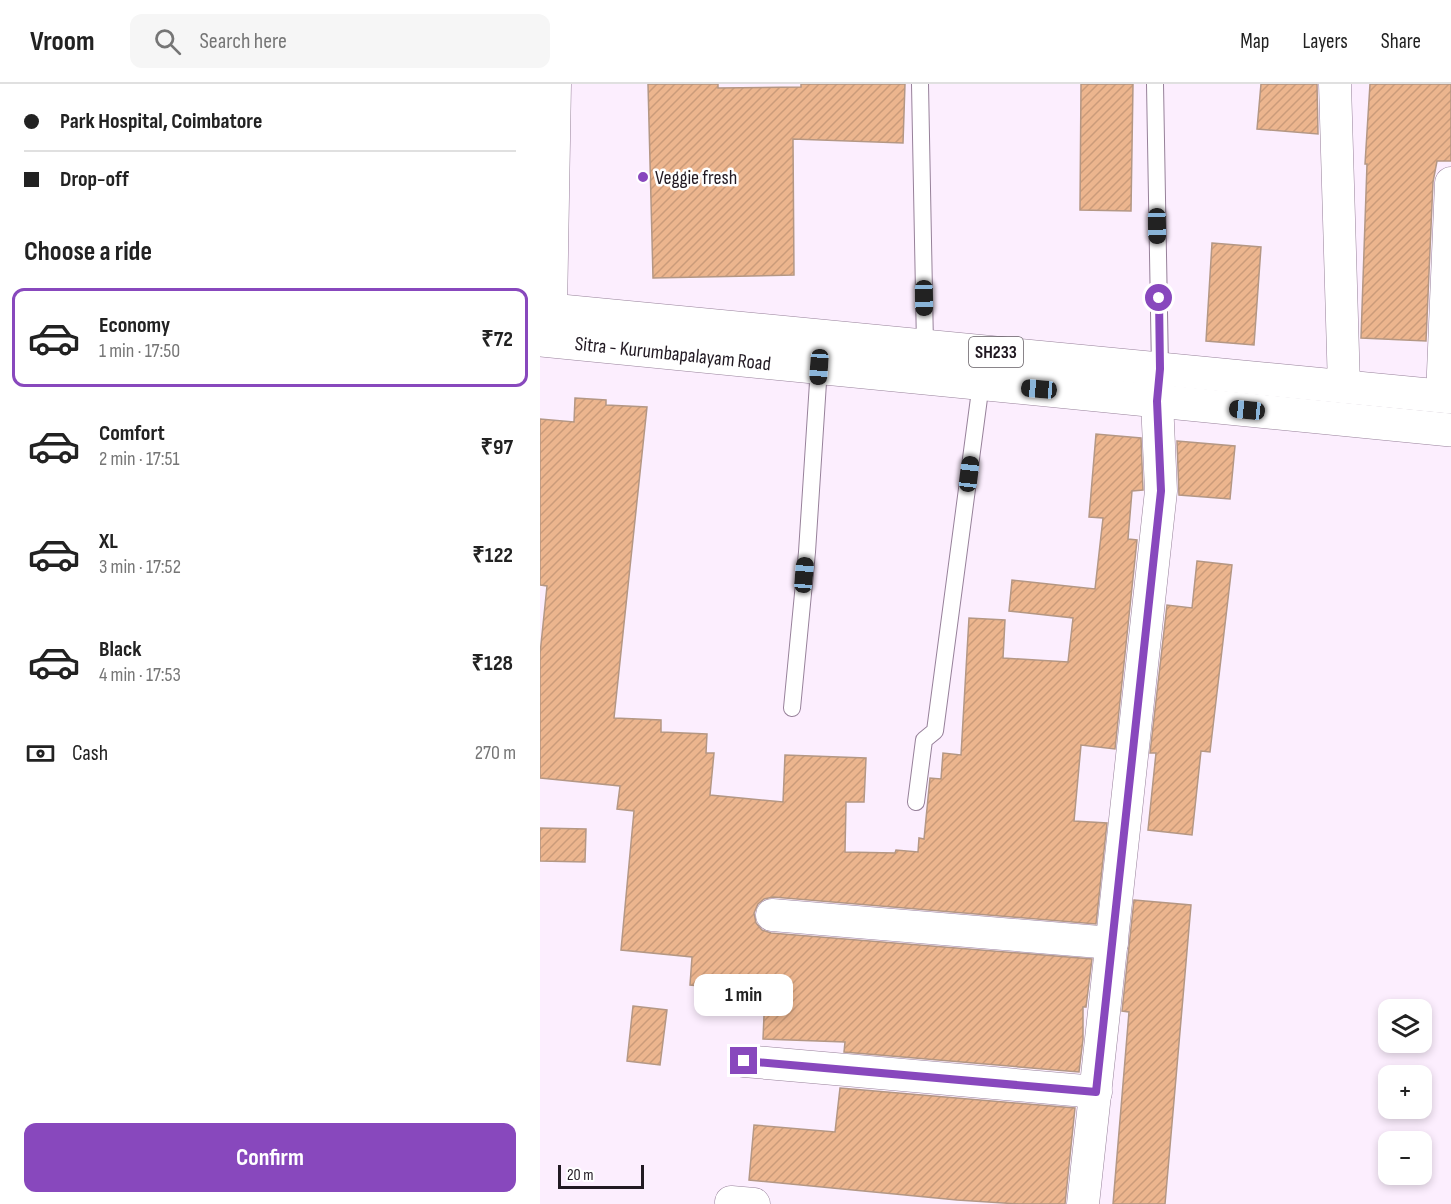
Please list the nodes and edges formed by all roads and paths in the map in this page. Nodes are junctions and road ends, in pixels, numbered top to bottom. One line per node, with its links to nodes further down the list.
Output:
1 (555, 84): 6 (street)
2 (920, 84): 8 (lane)
3 (1155, 84): 10 (lane)
4 (1335, 84): 12 (street)
5 (1451, 183): 13 (street)
6 (546, 309): 8 (main road, Sitra - Kurumbapalayam Road / SH233)
7 (540, 340): 9 (main road, Sitra - Kurumbapalayam Road / SH233)
8 (925, 345): 10 (main road, Sitra - Kurumbapalayam Road / SH233)
9 (819, 367): 11 (main road, Sitra - Kurumbapalayam Road / SH233); 16 (lane)
10 (1160, 369): 12 (main road, Sitra - Kurumbapalayam Road / SH233); 14 (street)
11 (981, 383): 14 (main road, Sitra - Kurumbapalayam Road / SH233); 17 (lane)
12 (1344, 387): 13 (main road, Sitra - Kurumbapalayam Road / SH233)
13 (1446, 396)
14 (1157, 401): 15 (main road, Sitra - Kurumbapalayam Road / SH233); 19 (street)
15 (1451, 430)
16 (792, 708)
17 (916, 802)
18 (772, 915): 19 (street)
19 (1112, 943): 21 (street)
20 (744, 1061): 21 (street)
21 (1096, 1092): 22 (street)
22 (1083, 1204)

